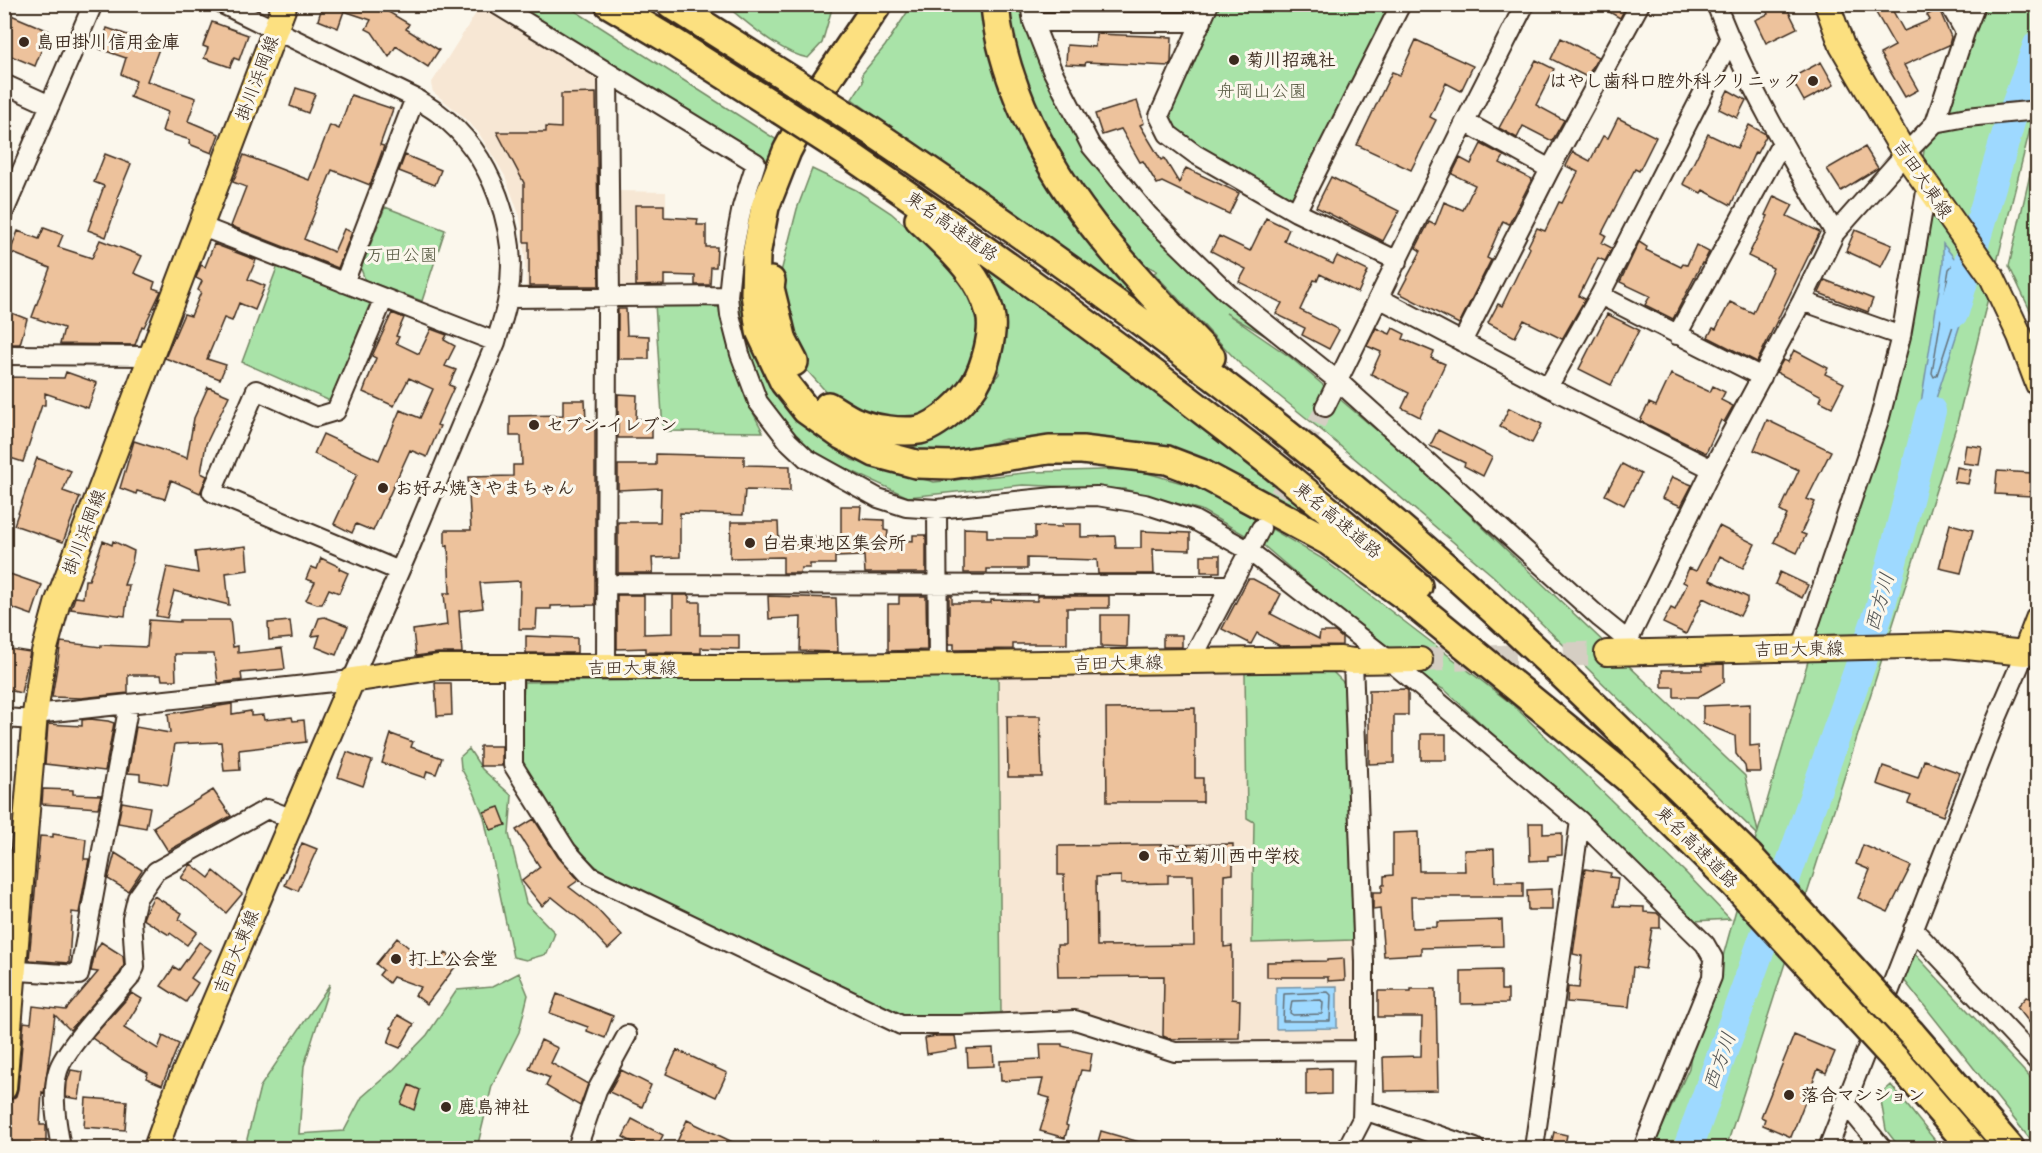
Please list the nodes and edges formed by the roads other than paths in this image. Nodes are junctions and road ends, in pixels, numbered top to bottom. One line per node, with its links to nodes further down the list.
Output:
1 (93, 4): 26 (street)
2 (222, 4): 20 (street)
3 (285, 4): 20 (main road, 掛川浜岡線)
4 (496, 4): 23 (street)
5 (609, 4): 32 (highway, 東名高速道路, bridge)
6 (671, 4): 59 (highway, 東名高速道路, bridge)
7 (878, 4): 84 (highway)
8 (898, 4): 32 (highway)
9 (995, 4): 59 (highway)
10 (1209, 4): 19 (street)
11 (1401, 4): 36 (street)
12 (1525, 4): 28 (street)
13 (1640, 4): 33 (street)
14 (1716, 4): 22 (street)
15 (1827, 4): 31 (main road, 吉田大東線)
16 (1949, 4): 21 (street)
17 (1976, 4): 21 (street)
18 (1031, 13): 19 (street); 55 (street)
19 (1202, 22): 36 (street)
20 (275, 32): 25 (street); 37 (main road, 掛川浜岡線)
21 (1965, 32): 29 (street)
22 (1730, 40): 30 (street); 42 (street)
23 (608, 73): 41 (street); 45 (street)
24 (4, 84): 26 (street)
25 (415, 98): 40 (street); 44 (street)
26 (50, 105): 35 (street)
27 (2037, 110): 29 (street)
28 (1465, 122): 33 (street); 39 (street)
29 (1935, 123): 31 (street)
30 (1781, 144): 38 (street); 48 (street)
31 (1905, 154): 34 (main road, 吉田大東線); 38 (street)
32 (850, 155): 84 (highway, 東名高速道路)
33 (1550, 169): 51 (street)
34 (1927, 186): 49 (street); 56 (main road, 吉田大東線)
35 (4, 212)
36 (1296, 212): 39 (street)
37 (200, 226): 40 (street); 53 (main road, 掛川浜岡線)
38 (1835, 233): 47 (street)
39 (1398, 261): 46 (street)
40 (344, 283): 43 (street)
41 (728, 296): 45 (street); 61 (street)
42 (1600, 296): 48 (street); 57 (street)
43 (384, 298): 50 (street); 64 (street)
44 (508, 298): 45 (street); 50 (street)
45 (610, 298): 65 (street)
46 (1379, 298): 51 (street); 55 (street)
47 (1802, 301): 49 (street); 54 (street)
48 (1677, 334): 54 (street)
49 (1902, 336): 70 (street)
50 (496, 342): 64 (street)
51 (1462, 342): 57 (street)
52 (4, 355): 53 (street)
53 (151, 356): 82 (main road, 掛川浜岡線)
54 (1762, 377): 60 (street)
55 (1338, 381): 58 (street); 69 (street)
56 (2037, 384)
57 (1548, 387): 60 (street)
58 (1325, 407)
59 (1275, 424): 105 (highway, 東名高速道路, bridge)
60 (1712, 469): 69 (street)
61 (937, 509): 63 (street); 66 (street)
62 (1261, 528): 63 (street)
63 (1248, 550): 67 (street); 75 (street)
64 (399, 571): 80 (street)
65 (606, 584): 66 (street); 79 (street)
66 (937, 585): 67 (street); 77 (street)
67 (1230, 585): 74 (street)
68 (2037, 619): 72 (main road)
69 (1635, 646): 70 (main road, 吉田大東線); 71 (main road, 吉田大東線)
70 (1811, 649): 72 (main road, 吉田大東線)
71 (1607, 653)
72 (2031, 654): 87 (street)
73 (1420, 660): 75 (main road, 吉田大東線)
74 (1191, 661): 76 (main road, 吉田大東線); 77 (main road, 吉田大東線)
75 (1390, 661): 76 (main road, 吉田大東線); 86 (street)
76 (1353, 662): 90 (street)
77 (938, 666): 79 (main road, 吉田大東線)
78 (513, 669): 79 (main road, 吉田大東線); 80 (main road, 吉田大東線); 90 (street)
79 (606, 669)
80 (352, 680): 81 (street); 85 (main road, 吉田大東線)
81 (129, 704): 82 (street); 88 (street)
82 (35, 717): 83 (street); 88 (main road, 掛川浜岡線)
83 (4, 718)
84 (1631, 781): 104 (highway, 東名高速道路, bridge)
85 (293, 819): 95 (street); 96 (main road, 吉田大東線)
86 (1580, 821): 100 (street); 101 (street)
87 (1913, 928): 91 (street); 93 (street)
88 (9, 970): 92 (main road, 掛川浜岡線)
89 (627, 1035): 97 (street)
90 (1364, 1050): 94 (street)
91 (2037, 1062)
92 (4, 1089)
93 (1846, 1104): 102 (street); 103 (street)
94 (1364, 1110): 98 (street); 99 (street)
95 (61, 1149)
96 (156, 1149)
97 (577, 1149)
98 (1347, 1149)
99 (1475, 1149)
100 (1534, 1149)
101 (1643, 1149)
102 (1828, 1149)
103 (1882, 1149)
104 (1972, 1149)
105 (2010, 1149)

